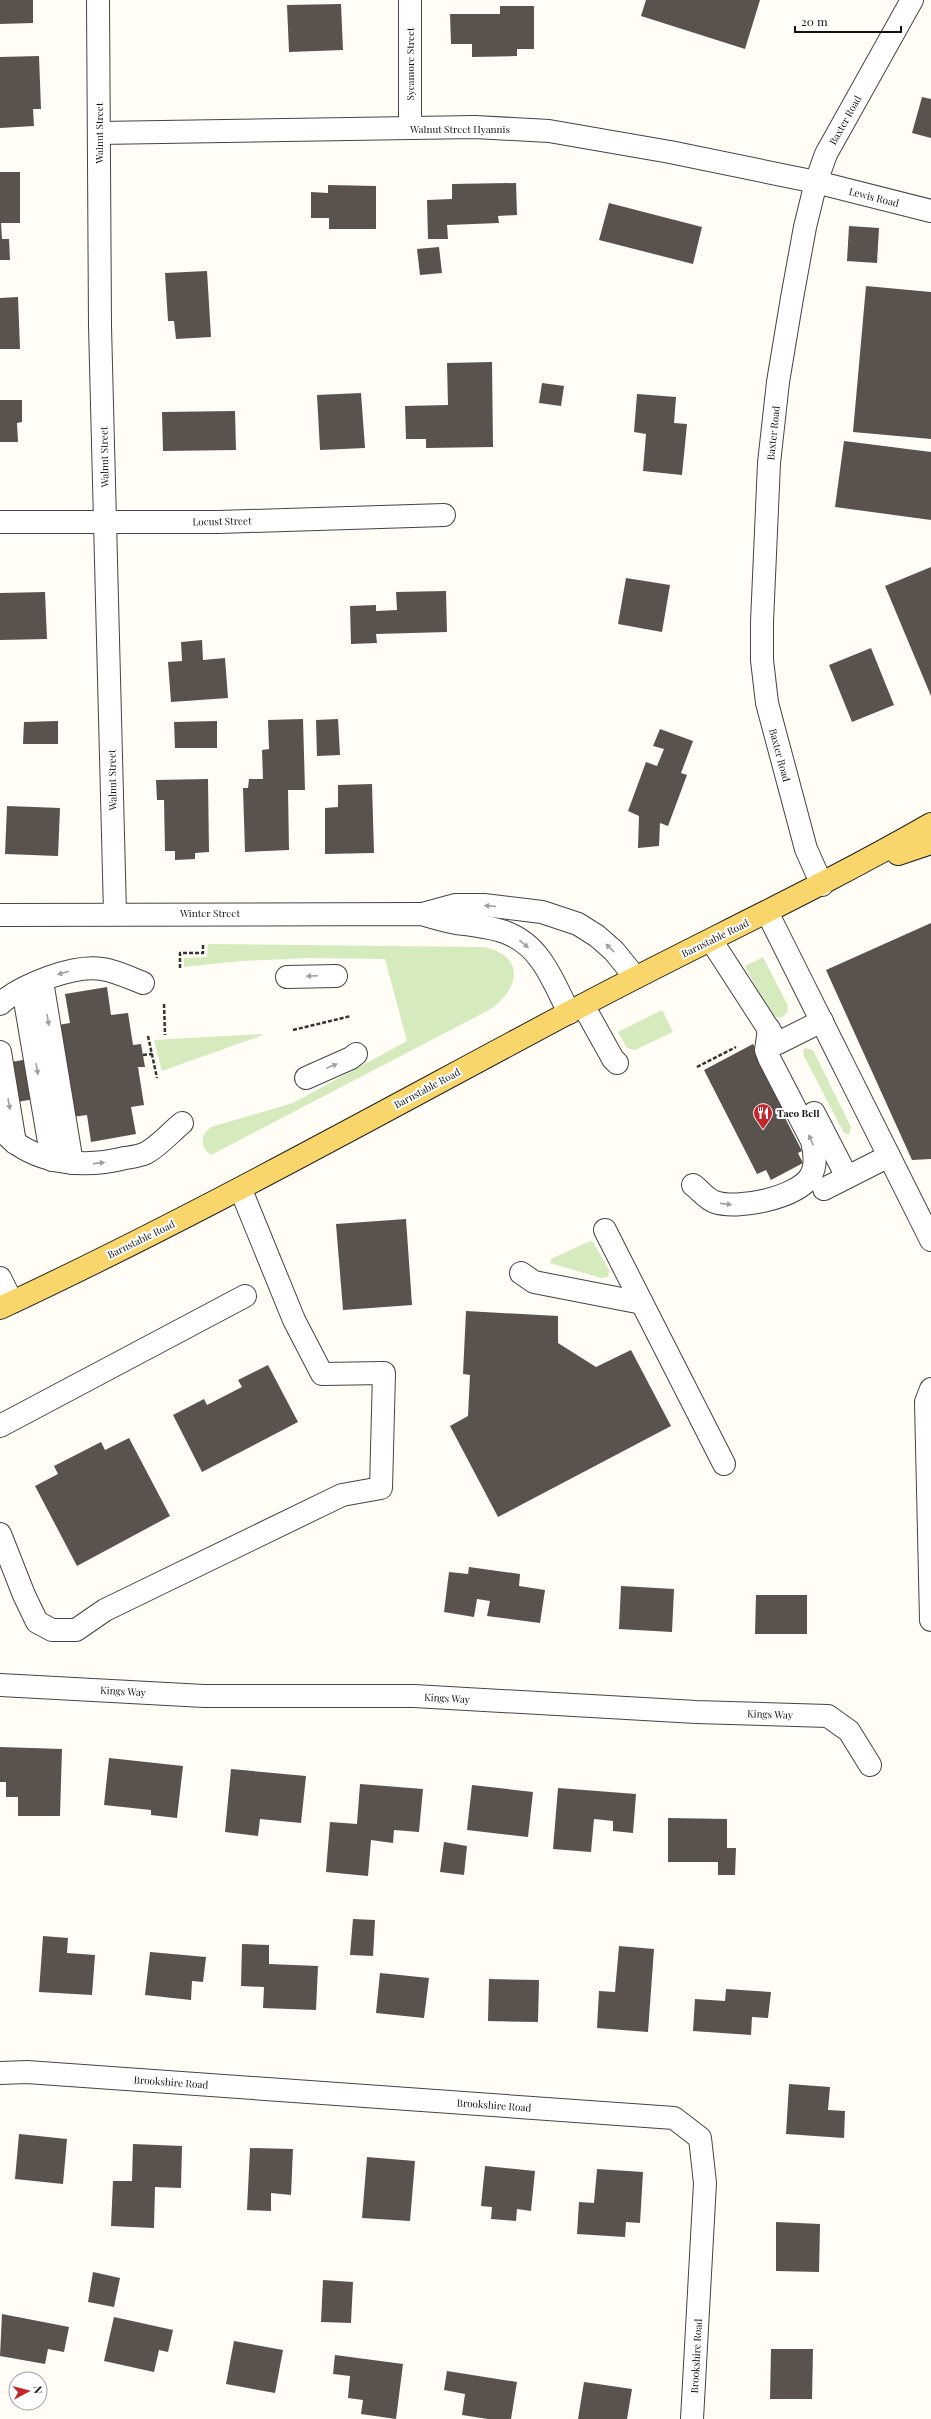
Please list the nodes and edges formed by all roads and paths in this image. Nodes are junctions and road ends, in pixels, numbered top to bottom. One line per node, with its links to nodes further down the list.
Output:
1 (98, 0): 5 (street, Walnut Street)
2 (410, 0): 4 (street, Sycamore Street)
3 (912, 0): 6 (street, Baxter Road)
4 (410, 128): 5 (street, Walnut Street Hyannis); 6 (street, Walnut Street Hyannis)
5 (99, 133): 10 (street, Walnut Street)
6 (816, 182): 7 (street, Lewis Road); 14 (street, Baxter Road)
7 (931, 211)
8 (444, 515): 10 (street, Locust Street)
9 (0, 522): 10 (street, Locust Street)
10 (106, 522): 16 (street, Walnut Street)
11 (931, 824): 13 (main road, Barnstable Road)
12 (931, 843): 13 (main road, Barnstable Road)
13 (855, 868): 14 (main road, Barnstable Road)
14 (822, 884): 15 (main road, Barnstable Road)
15 (767, 912): 20 (main road, Barnstable Road); 31 (street)
16 (115, 913): 17 (street, Winter Street); 18 (street, Winter Street)
17 (421, 914): 24 (street, Winter Street, one-way to 17); 29 (street, Winter Street, one-way to 29)
18 (0, 915)
19 (203, 940): 21 (path)
20 (711, 940): 24 (main road, Barnstable Road); 35 (street)
21 (180, 968)
22 (336, 976): 23 (street, one-way to 23)
23 (287, 977)
24 (635, 977): 29 (main road, Barnstable Road)
25 (143, 983): 26 (street, one-way to 26)
26 (32, 985): 28 (street); 48 (street, one-way to 48)
27 (164, 1001): 33 (path)
28 (0, 1004)
29 (576, 1009): 41 (street, Winter Street); 52 (main road, Barnstable Road)
30 (351, 1016): 32 (path)
31 (822, 1021): 35 (street); 47 (street)
32 (293, 1030)
33 (165, 1035)
34 (148, 1036): 38 (path)
35 (773, 1036): 49 (street); 50 (street, one-way to 35)
36 (738, 1046): 42 (path)
37 (0, 1052): 46 (street, one-way to 46)
38 (152, 1054): 40 (path); 43 (path)
39 (356, 1054): 44 (street, one-way to 39)
40 (143, 1055)
41 (617, 1063)
42 (697, 1067)
43 (157, 1078)
44 (306, 1078)
45 (182, 1123): 48 (street, one-way to 45)
46 (8, 1136): 48 (street)
47 (889, 1156): 49 (street); 54 (street)
48 (62, 1162)
49 (847, 1177): 51 (street)
50 (693, 1185)
51 (824, 1189)
52 (241, 1190): 59 (main road, Barnstable Road); 63 (street)
53 (605, 1230): 58 (street)
54 (931, 1240)
55 (521, 1273): 58 (street)
56 (0, 1278): 59 (street)
57 (245, 1296): 61 (street)
58 (642, 1303): 62 (street)
59 (6, 1305)
60 (931, 1389): 64 (street)
61 (0, 1426)
62 (724, 1464)
63 (0, 1534)
64 (931, 1620)
65 (0, 1684): 66 (street, Kings Way)
66 (870, 1765)
67 (0, 2073): 68 (street, Brookshire Road)
68 (692, 2419)

